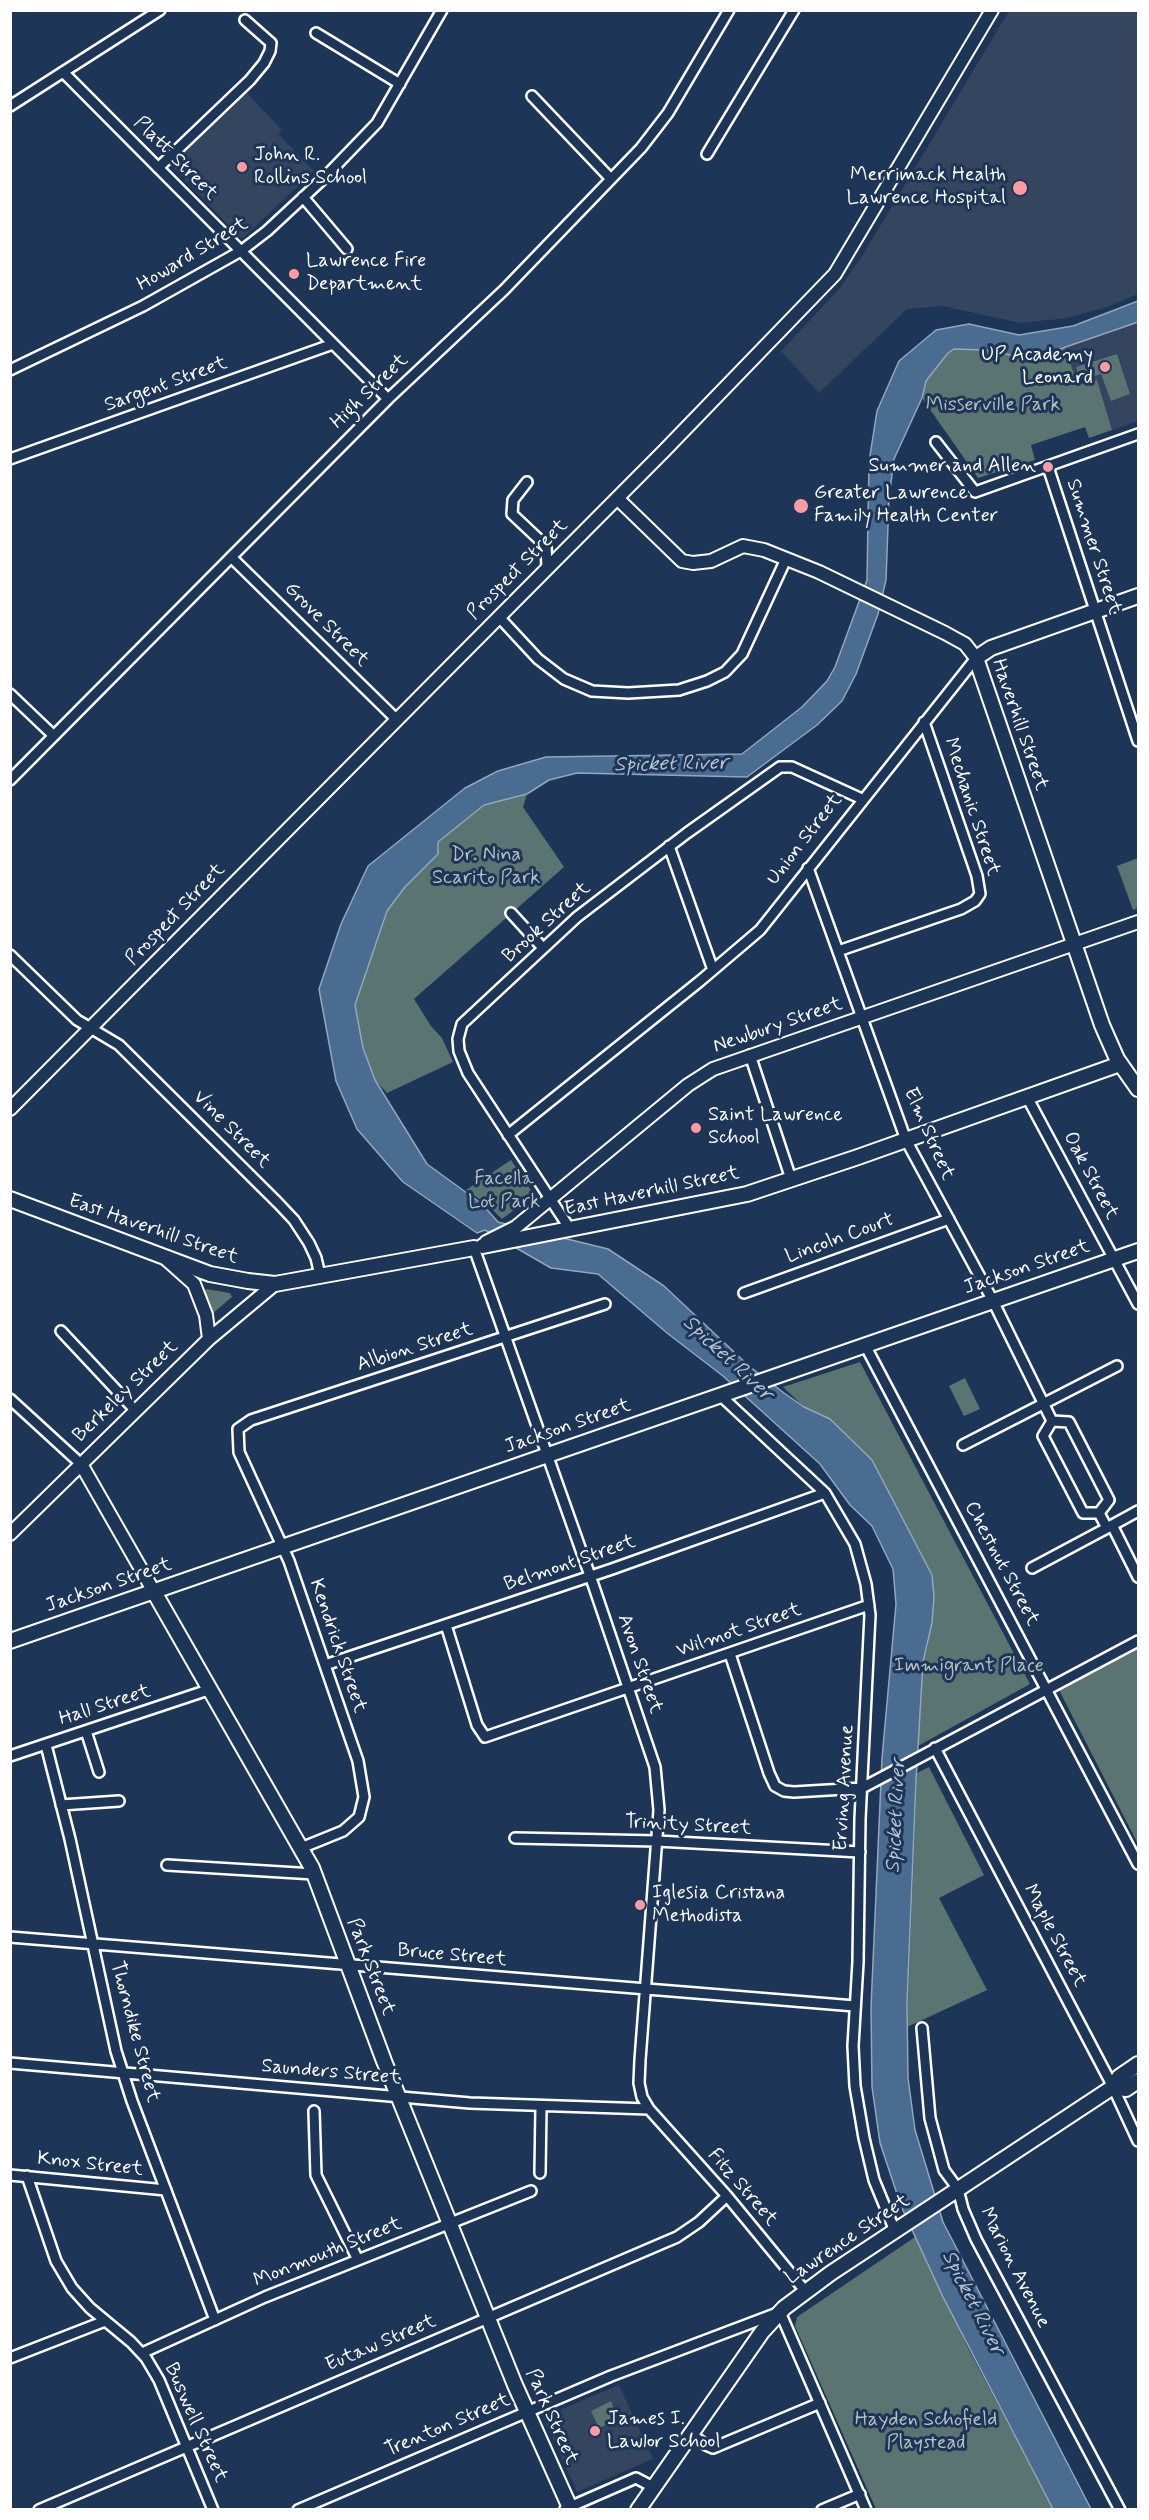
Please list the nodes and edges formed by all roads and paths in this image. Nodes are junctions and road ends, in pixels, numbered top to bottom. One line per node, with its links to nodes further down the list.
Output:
1 (160, 10): 8 (street)
2 (442, 10): 9 (street, Howard Street)
3 (729, 10): 14 (street, High Street)
4 (794, 10): 12 (street)
5 (992, 10): 26 (street, Prospect Street)
6 (245, 20): 13 (street)
7 (316, 33): 9 (street)
8 (63, 72): 11 (street); 13 (street, Platt Street)
9 (400, 84): 15 (street, Howard Street)
10 (532, 96): 14 (street)
11 (10, 106)
12 (707, 154)
13 (158, 168): 17 (street, Platt Street)
14 (611, 179): 20 (street, High Street)
15 (303, 197): 16 (street); 17 (street, Howard Street)
16 (347, 249)
17 (241, 251): 18 (street, Platt Street); 19 (street, Howard Street)
18 (333, 344): 20 (street, Platt Street); 23 (street, Sargent Street)
19 (11, 367)
20 (388, 399): 27 (street, High Street)
21 (1138, 434): 24 (street)
22 (936, 442): 24 (street)
23 (10, 459)
24 (1048, 467): 31 (street, Summer Street)
25 (527, 482): 29 (street)
26 (617, 498): 28 (street, Haverhill Street); 29 (street, Prospect Street)
27 (231, 557): 35 (street, Grove Street); 37 (street, High Street)
28 (786, 559): 32 (street); 33 (street, Haverhill Street)
29 (547, 568): 32 (street, Prospect Street)
30 (1138, 596): 31 (main road, Union Street)
31 (1095, 611): 33 (main road, Union Street); 38 (street, Summer Street)
32 (499, 617): 35 (street, Prospect Street)
33 (976, 658): 36 (street, Union Street); 45 (main road, Haverhill Street)
34 (10, 694): 37 (street)
35 (397, 720): 51 (street, Prospect Street)
36 (924, 722): 40 (street, Union Street); 47 (street, Mechanic Street)
37 (54, 736): 39 (street, High Street)
38 (1138, 741)
39 (10, 780)
40 (862, 799): 41 (street, Brook Street); 42 (street, Union Street)
41 (669, 846): 46 (street, Brook Street); 49 (street)
42 (808, 868): 47 (street, Elm Street); 49 (street, Union Street)
43 (511, 913): 46 (street)
44 (1138, 922): 45 (street, Newbury Street)
45 (1075, 945): 50 (street, Newbury Street); 53 (main road, Haverhill Street)
46 (543, 948): 57 (street, Brook Street)
47 (838, 951): 50 (street, Elm Street)
48 (10, 956): 51 (street, Vine Street)
49 (713, 970): 57 (street, Union Street)
50 (862, 1018): 52 (street, Newbury Street); 58 (street, Elm Street)
51 (93, 1028): 56 (street, Prospect Street); 68 (street, Vine Street)
52 (750, 1055): 59 (street); 61 (street, Newbury Street)
53 (1120, 1064): 54 (main road, Haverhill Street); 55 (main road, East Haverhill Street)
54 (1138, 1089)
55 (1027, 1097): 58 (main road, East Haverhill Street); 67 (street, Oak Street)
56 (10, 1109)
57 (508, 1135): 61 (street, Brook Street)
58 (906, 1140): 59 (main road, East Haverhill Street); 62 (street, Elm Street)
59 (791, 1179): 63 (main road, East Haverhill Street)
60 (10, 1199): 66 (main road, East Haverhill Street)
61 (546, 1201): 63 (street, Brook Street); 64 (street, Newbury Street)
62 (949, 1220): 70 (street, Lincoln Court); 71 (street, Elm Street)
63 (565, 1230): 64 (main road, East Haverhill Street)
64 (480, 1246): 68 (main road, East Haverhill Street); 75 (street, Avon Street)
65 (1138, 1251): 67 (main road, Jackson Street)
66 (165, 1258): 69 (main road, East Haverhill Street); 76 (street)
67 (1114, 1259): 71 (main road, Jackson Street); 73 (street, Oak Street)
68 (320, 1275): 69 (main road, East Haverhill Street)
69 (275, 1284): 76 (street, Berkeley Street)
70 (744, 1293)
71 (993, 1301): 77 (main road, Jackson Street); 81 (street, Elm Street)
72 (604, 1304): 75 (street, Albion Street)
73 (1138, 1304)
74 (61, 1330): 82 (street)
75 (506, 1337): 84 (street, Albion Street); 86 (street, Avon Street)
76 (208, 1339): 82 (street, Berkeley Street)
77 (865, 1345): 79 (main road, Jackson Street); 106 (street, Chestnut Street)
78 (1117, 1366): 81 (street)
79 (725, 1394): 86 (main road, Jackson Street); 88 (street, Erving Avenue)
80 (10, 1399): 87 (street)
81 (1043, 1403): 83 (street, Elm Street); 85 (street)
82 (135, 1410): 87 (street, Berkeley Street)
83 (1052, 1420): 90 (street); 90 (street)
84 (238, 1429): 93 (street, Kendrick Street)
85 (963, 1445)
86 (547, 1455): 93 (main road, Jackson Street); 95 (street, Avon Street)
87 (81, 1464): 92 (street, Berkeley Street); 97 (street, Park Street)
88 (825, 1493): 95 (street, Belmont Street); 98 (street, Erving Avenue)
89 (1138, 1511): 91 (street)
90 (1099, 1513): 91 (street)
91 (1110, 1526): 94 (street); 96 (street)
92 (10, 1534)
93 (283, 1547): 97 (main road, Jackson Street); 103 (street, Kendrick Street)
94 (1032, 1568)
95 (590, 1576): 99 (street, Belmont Street); 105 (street, Avon Street)
96 (1138, 1576)
97 (153, 1590): 100 (main road, Jackson Street); 104 (main road, Park Street)
98 (869, 1605): 102 (street, Wilmot Street); 112 (street, Erving Avenue)
99 (446, 1625): 103 (street, Belmont Street); 105 (street, Wilmot Street)
100 (10, 1641)
101 (1138, 1641): 106 (street)
102 (730, 1654): 105 (street, Wilmot Street); 112 (street)
103 (325, 1665): 117 (street, Kendrick Street)
104 (211, 1689): 107 (street, Hall Street); 117 (main road, Park Street)
105 (629, 1689): 116 (street, Avon Street)
106 (1046, 1689): 109 (street); 119 (street, Chestnut Street)
107 (86, 1731): 108 (street, Hall Street); 111 (street)
108 (46, 1745): 110 (street, Hall Street); 114 (street, Thorndike Street)
109 (935, 1748): 112 (street); 132 (street, Maple Street)
110 (10, 1756)
111 (99, 1772)
112 (862, 1788): 118 (street, Erving Avenue)
113 (119, 1801): 114 (street)
114 (61, 1805): 123 (street, Thorndike Street)
115 (514, 1838): 116 (street, Trinity Street)
116 (657, 1841): 118 (street, Trinity Street); 125 (street, Avon Street)
117 (301, 1848): 121 (main road, Park Street)
118 (860, 1852): 126 (street, Erving Avenue)
119 (1138, 1864)
120 (167, 1865): 121 (street)
121 (314, 1874): 124 (main road, Park Street)
122 (10, 1937): 123 (street, Bruce Street)
123 (92, 1944): 124 (street, Bruce Street); 130 (street, Thorndike Street)
124 (348, 1965): 125 (street, Bruce Street); 133 (main road, Park Street)
125 (647, 1990): 126 (street, Bruce Street); 135 (street, Avon Street)
126 (855, 2006): 146 (street, Erving Avenue)
127 (922, 2028): 141 (street, Marion Avenue)
128 (10, 2063): 130 (street, Saunders Street)
129 (1138, 2064): 132 (main road, Lawrence Street)
130 (123, 2073): 133 (street, Saunders Street); 142 (street, Thorndike Street)
131 (1138, 2081): 132 (main road)
132 (1113, 2087): 137 (street, Maple Street); 141 (main road, Lawrence Street)
133 (398, 2097): 134 (street, Saunders Street); 145 (main road, Park Street)
134 (542, 2107): 135 (street, Saunders Street); 138 (street)
135 (649, 2109): 144 (street, Fitz Street)
136 (314, 2111): 147 (street)
137 (1138, 2141)
138 (540, 2172)
139 (10, 2175): 140 (street, Knox Street)
140 (27, 2176): 142 (street, Knox Street); 152 (street, Buswell Street)
141 (958, 2189): 146 (main road, Lawrence Street); 168 (street, Marion Avenue)
142 (166, 2190): 151 (street, Thorndike Street)
143 (531, 2191): 145 (street, Monmouth Street)
144 (727, 2196): 148 (street, Fitz Street); 150 (street, Eutaw Street)
145 (450, 2223): 147 (street, Monmouth Street); 150 (main road, Park Street)
146 (899, 2228): 148 (main road, Lawrence Street)
147 (358, 2260): 151 (street, Monmouth Street)
148 (806, 2292): 149 (main road, Lawrence Street)
149 (780, 2312): 155 (street); 156 (street, Trenton Street); 157 (main road, Lawrence Street)
150 (488, 2318): 156 (main road, Park Street); 158 (street, Eutaw Street)
151 (215, 2320): 153 (street, Monmouth Street)
152 (105, 2321): 153 (street, Buswell Street); 154 (street)
153 (142, 2353): 158 (street, Buswell Street)
154 (10, 2358)
155 (820, 2403): 157 (street); 160 (street)
156 (529, 2411): 161 (main road, Park Street); 164 (street, Trenton Street)
157 (690, 2433): 159 (main road, Lawrence Street)
158 (186, 2446): 162 (street, Eutaw Street); 163 (street, Buswell Street)
159 (653, 2487): 161 (street); 165 (main road, Lawrence Street)
160 (860, 2494): 166 (street); 167 (street)
161 (569, 2509)
162 (39, 2510)
163 (213, 2510)
164 (298, 2510)
165 (638, 2510)
166 (822, 2510)
167 (867, 2510)
168 (1120, 2510)

